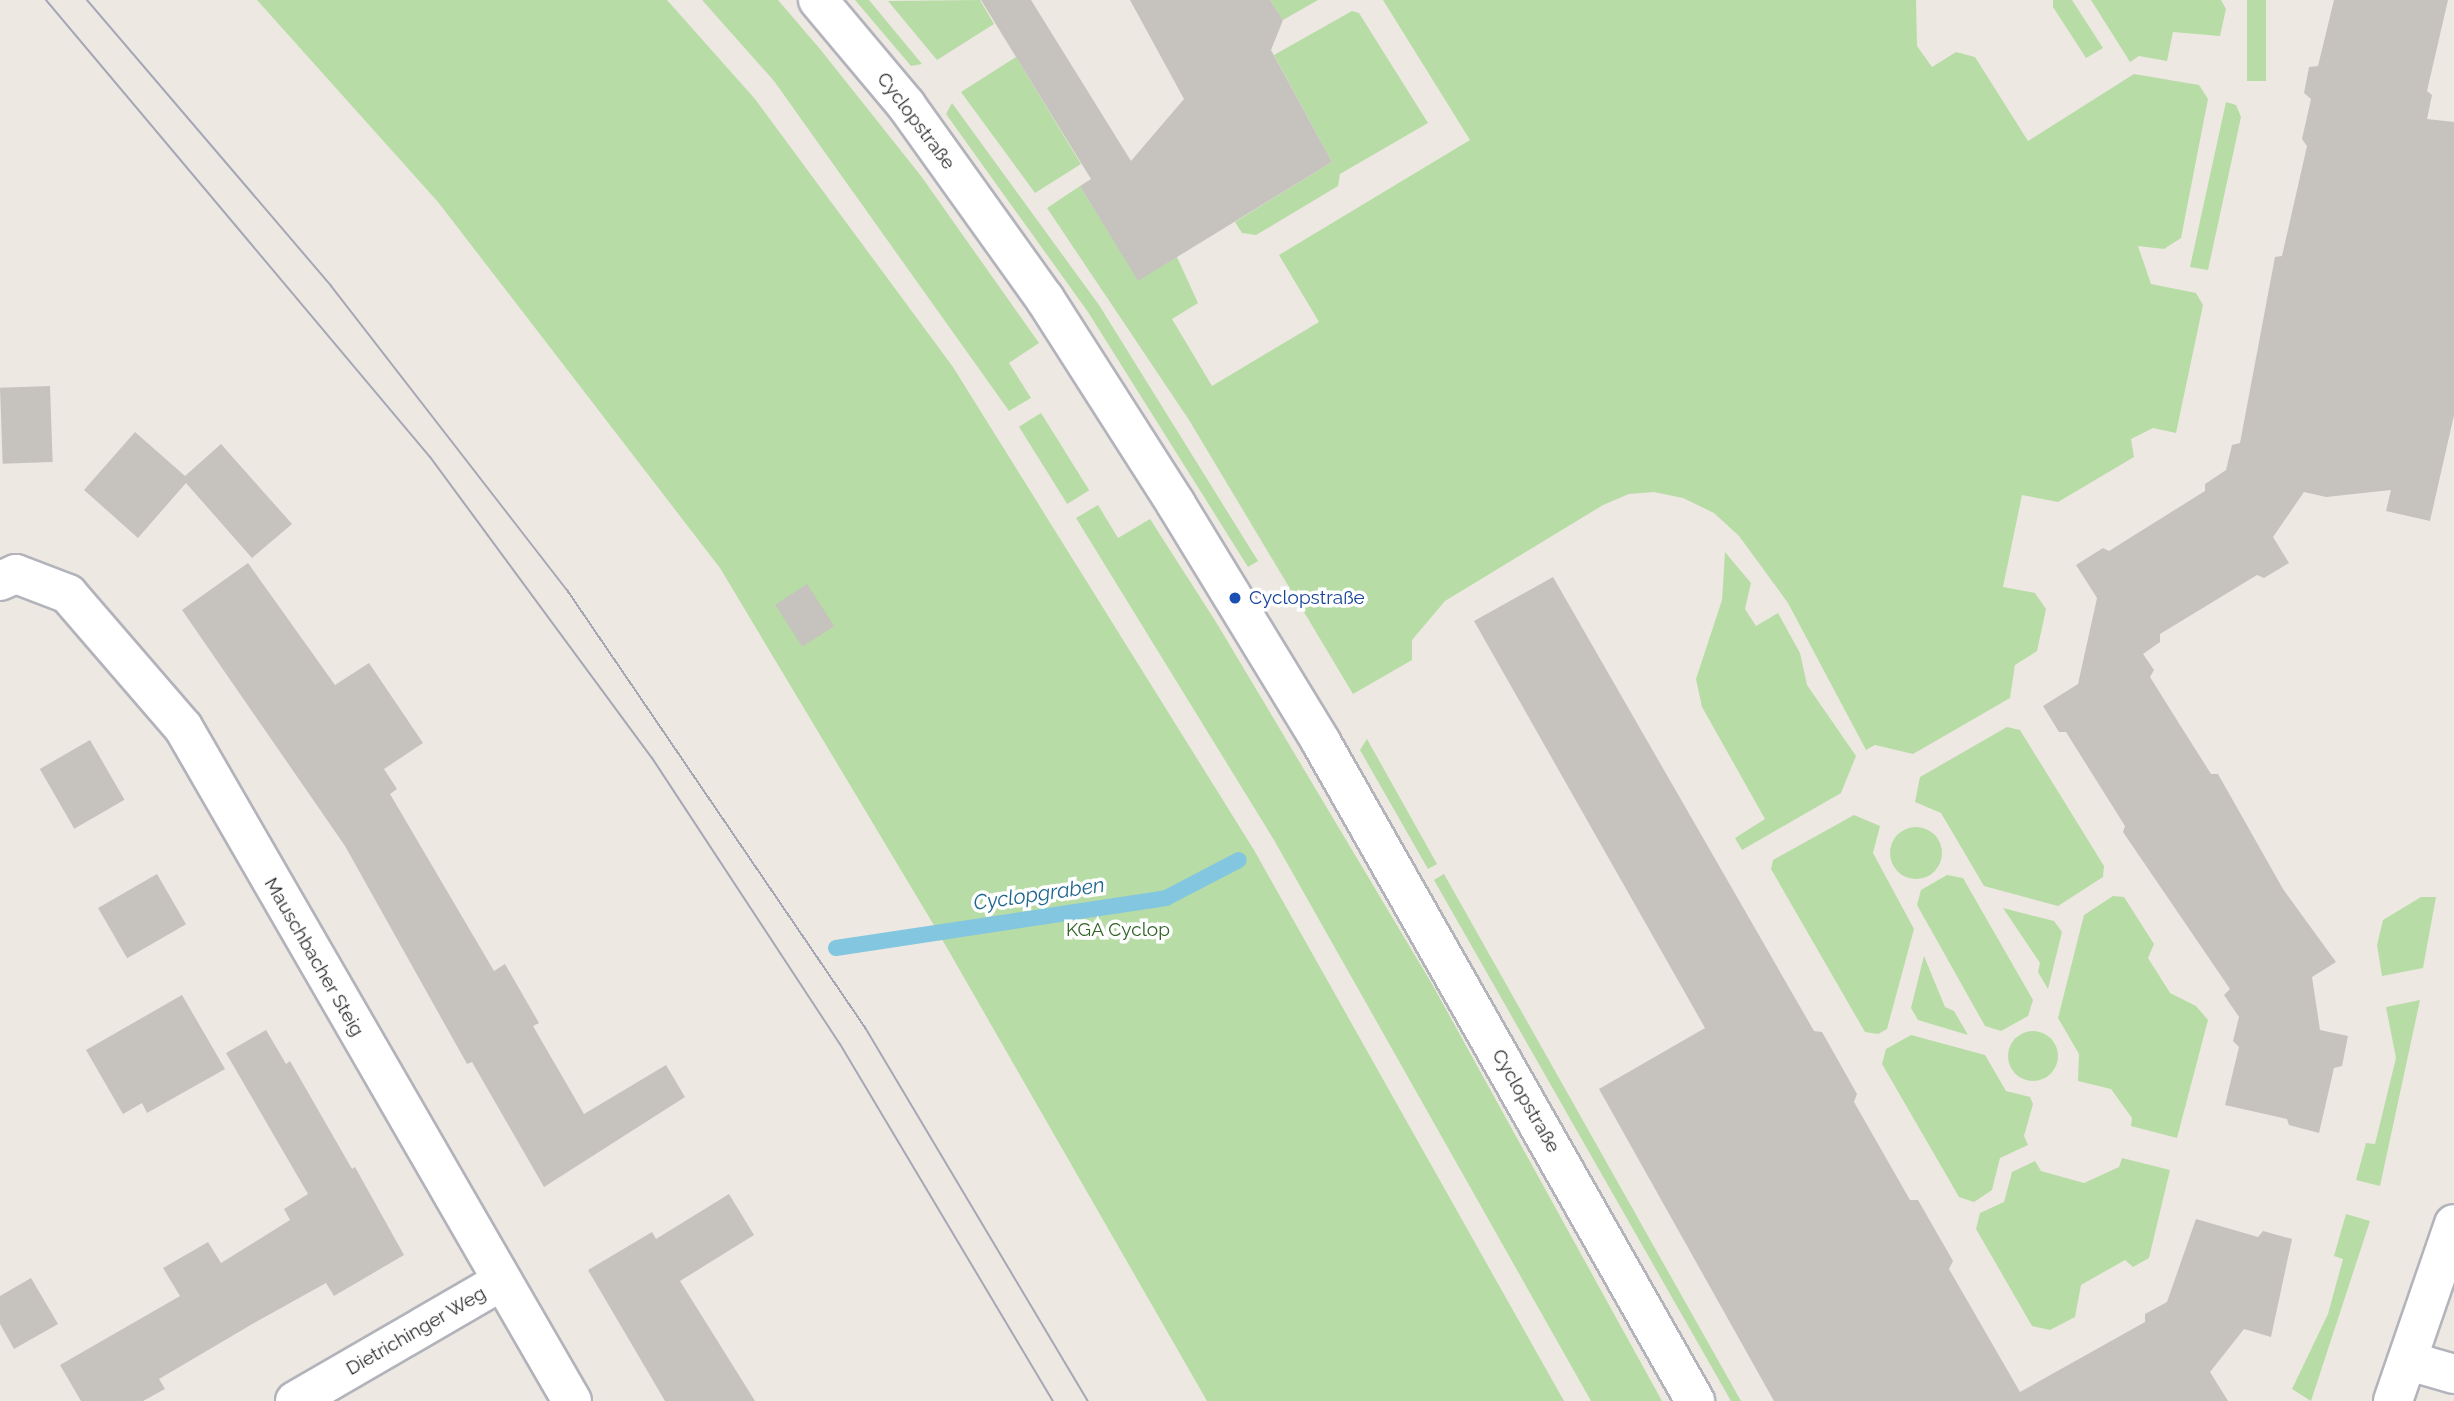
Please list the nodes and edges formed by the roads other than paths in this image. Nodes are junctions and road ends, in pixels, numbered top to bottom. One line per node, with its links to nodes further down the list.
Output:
1 (818, 0): 9 (street, Cyclopstraße)
2 (0, 581): 4 (street, Mauschbacher Steig)
3 (2454, 1224): 5 (street)
4 (500, 1282): 7 (street, Dietrichinger Weg); 8 (street, Mauschbacher Steig)
5 (2409, 1361): 6 (street); 10 (street)
6 (2454, 1374)
7 (295, 1401)
8 (572, 1401)
9 (1695, 1401)
10 (2393, 1401)

